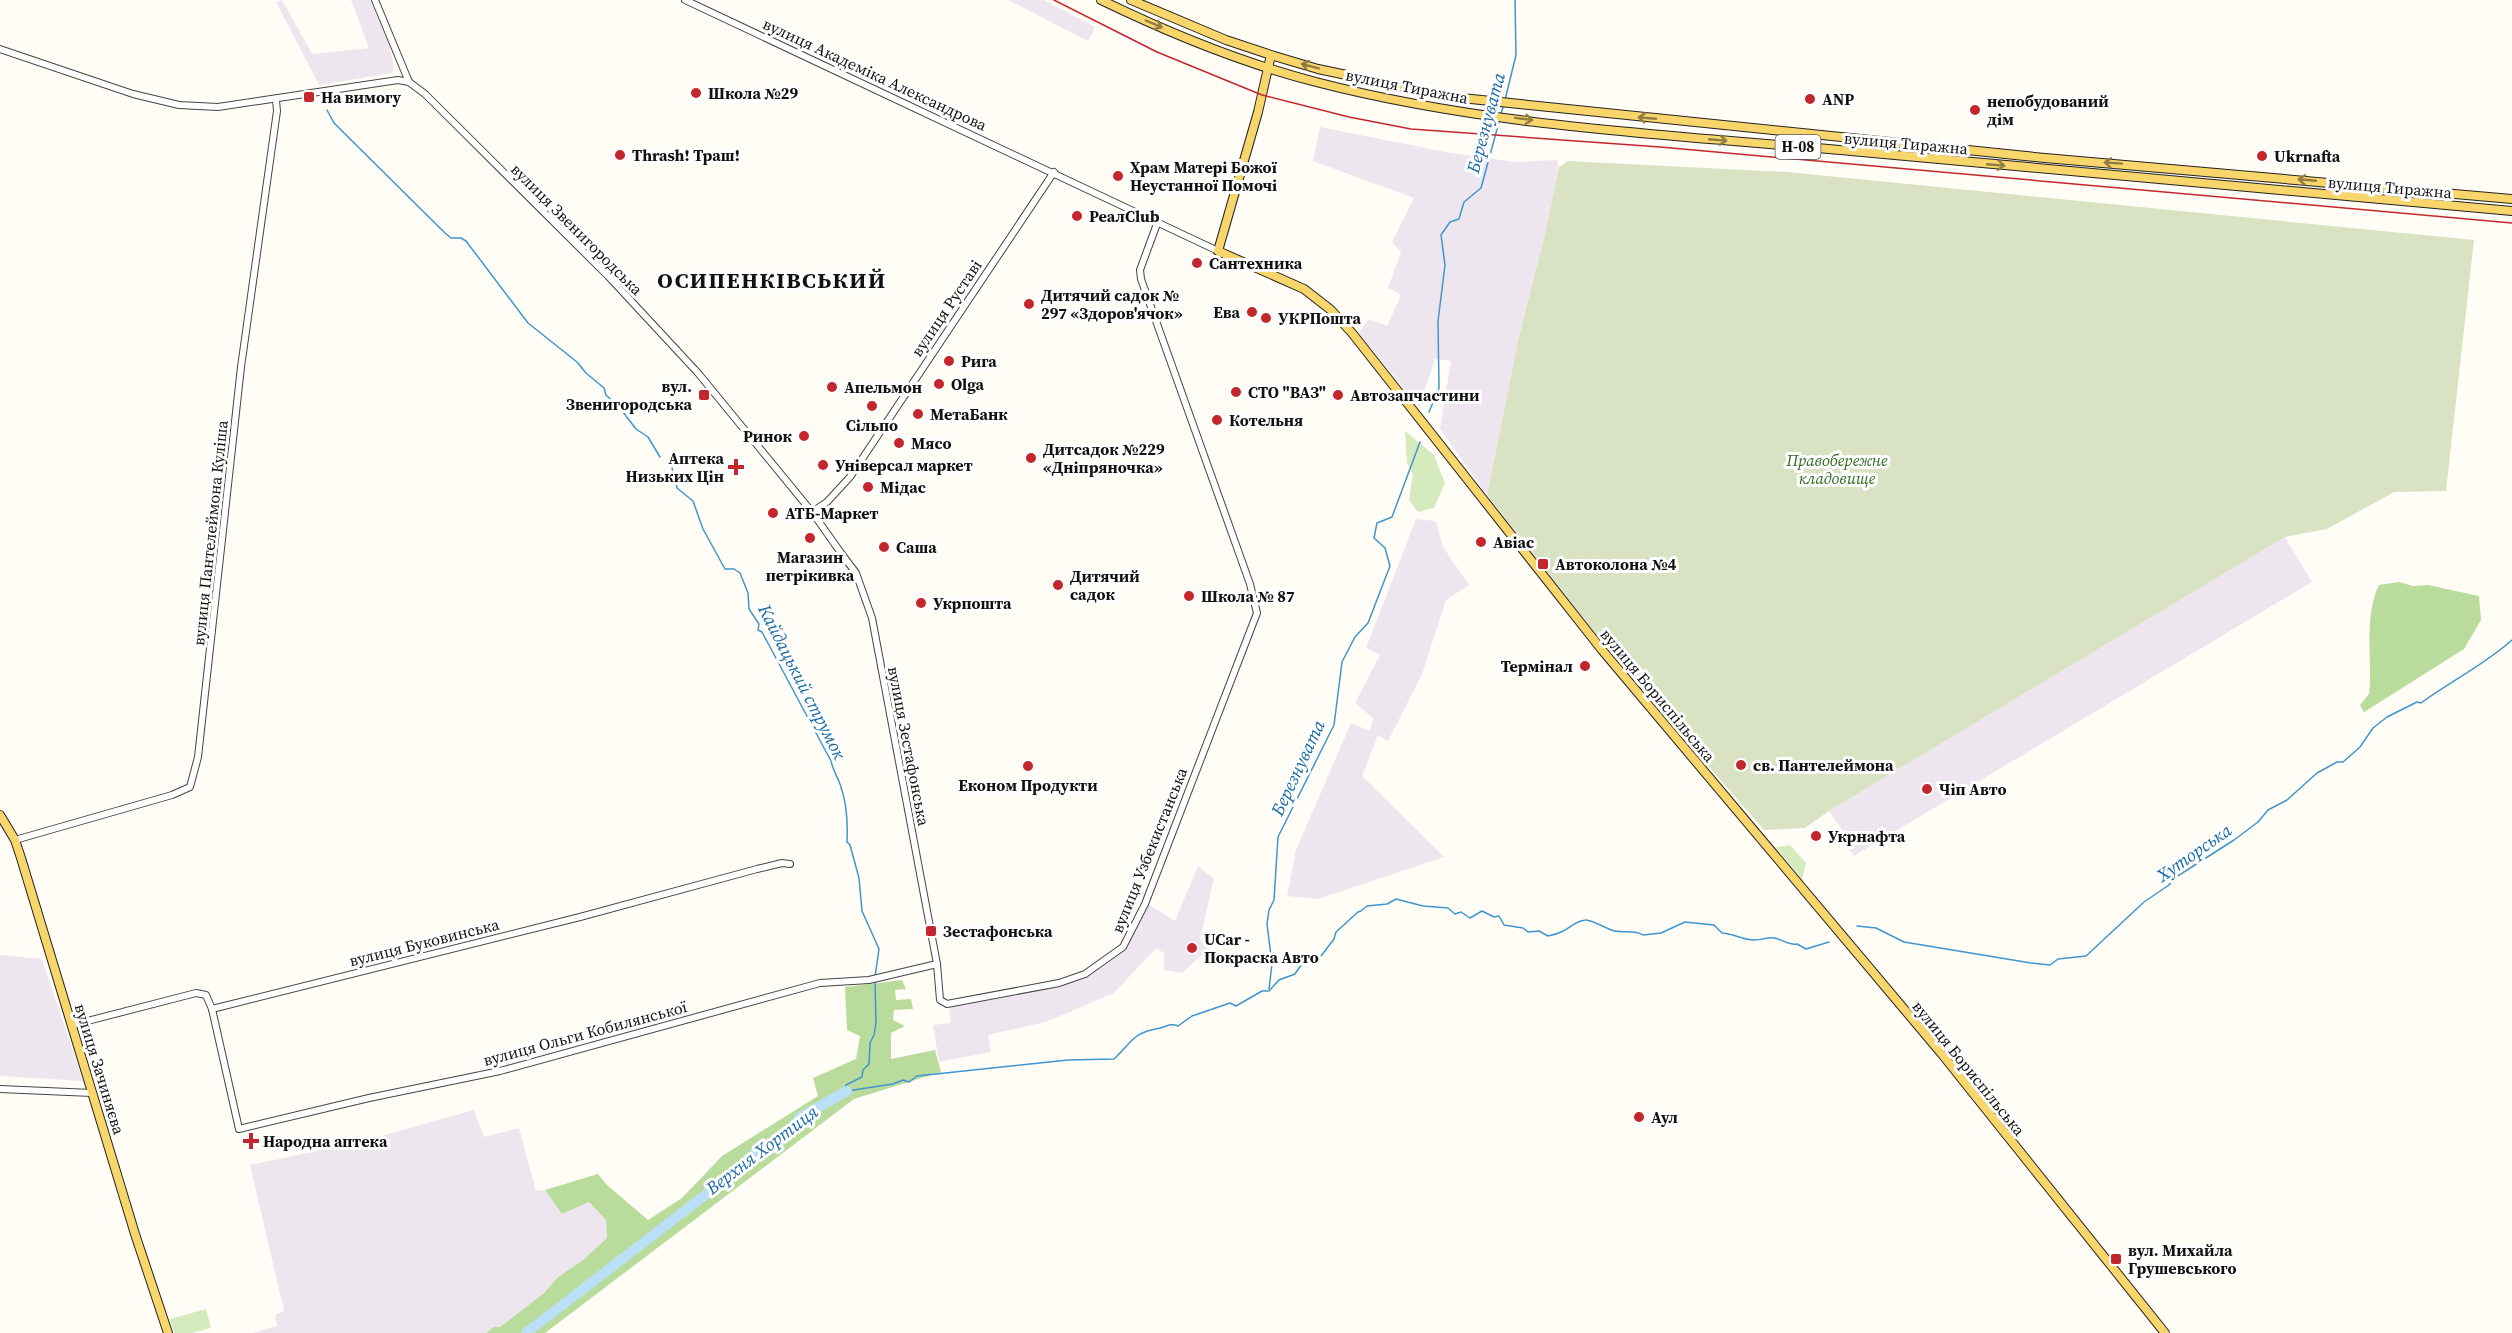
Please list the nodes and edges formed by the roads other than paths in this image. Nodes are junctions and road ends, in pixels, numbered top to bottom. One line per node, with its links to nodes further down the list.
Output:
1 (375, 0): 8 (street, вулиця Звенигородська)
2 (685, 0): 14 (street, вулиця Академіка Александрова)
3 (1101, 0): 7 (main road, вулиця Тиражна / Н-08, one-way to 7)
4 (1131, 0): 6 (main road, вулиця Тиражна / Н-08)
5 (0, 49): 9 (street)
6 (1271, 56): 7 (main road); 10 (main road, вулиця Тиражна / Н-08, one-way to 6)
7 (1268, 68): 12 (main road, вулиця Тиражна / Н-08, one-way to 12); 18 (main road)
8 (408, 82): 9 (street); 19 (street, вулиця Звенигородська)
9 (276, 100): 21 (street, вулиця Пантелеймона Куліша)
10 (1693, 122): 11 (main road, вулиця Тиражна / Н-08); 12 (main road)
11 (1850, 136): 13 (main road); 15 (main road, вулиця Тиражна / Н-08, one-way to 11)
12 (1694, 138): 13 (main road, вулиця Тиражна / Н-08, one-way to 13)
13 (1850, 151): 16 (main road, вулиця Тиражна / Н-08, one-way to 16)
14 (1054, 172): 17 (street, вулиця Бориспільська); 19 (street, вулиця Руставі)
15 (2512, 199)
16 (2512, 211)
17 (1158, 221): 18 (street, вулиця Бориспільська); 24 (street, вулиця Узбекистанська)
18 (1218, 251): 30 (main road, вулиця Бориспільська)
19 (812, 512): 23 (street, вулиця Зестафонська)
20 (0, 814): 21 (main road, вулиця Зачиняєва)
21 (15, 840): 26 (main road, вулиця Зачиняєва)
22 (790, 864): 25 (street, вулиця Буковинська)
23 (937, 964): 24 (street, вулиця Зестафонська); 25 (street, вулиця Ольги Кобилянської)
24 (940, 1000)
25 (212, 1008): 26 (street)
26 (72, 1025): 28 (main road, вулиця Зачиняєва)
27 (0, 1089): 28 (street)
28 (92, 1093): 29 (main road, вулиця Зачиняєва)
29 (168, 1333)
30 (2165, 1333)

